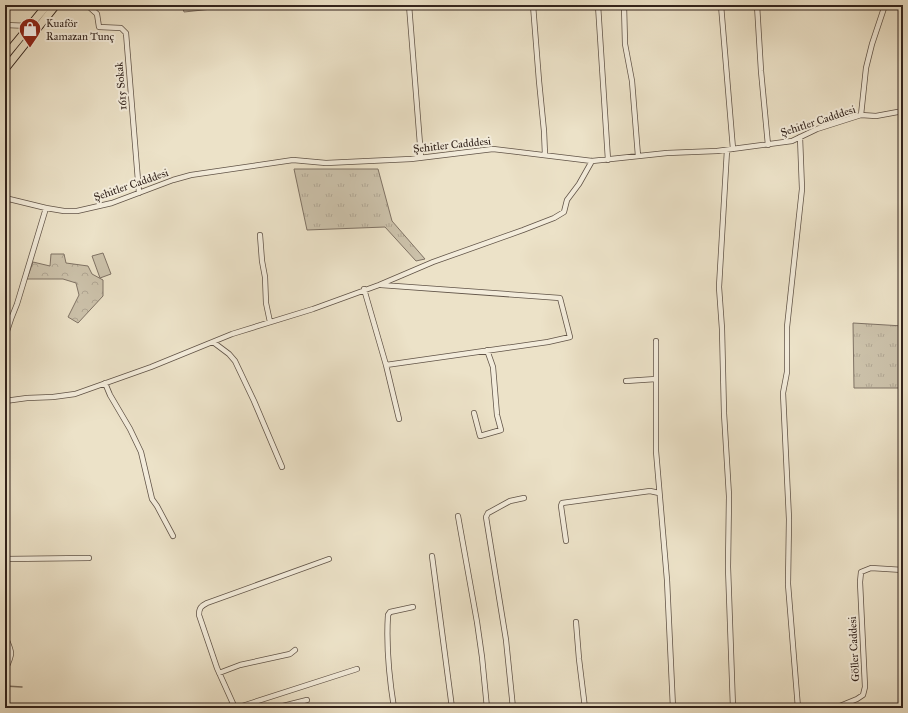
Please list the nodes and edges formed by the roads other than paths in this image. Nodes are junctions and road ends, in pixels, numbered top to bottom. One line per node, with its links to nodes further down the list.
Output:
1 (47, 5): 14 (main road)
2 (56, 5): 16 (main road)
3 (87, 5): 12 (street, 1615 Sokak)
4 (97, 5): 12 (street)
5 (409, 5): 25 (street)
6 (533, 5): 23 (street)
7 (598, 5): 26 (street)
8 (624, 5): 24 (street)
9 (721, 5): 21 (street)
10 (757, 5): 20 (street)
11 (885, 5): 18 (street)
12 (93, 10): 28 (street, 1615 Sokak)
13 (5, 25): 14 (street)
14 (30, 26): 15 (main road)
15 (5, 56)
16 (5, 69)
17 (903, 110): 18 (street, Şehitler Cadddesi)
18 (861, 115): 19 (street, Şehitler Cadddesi)
19 (800, 137): 20 (street, Şehitler Cadddesi); 74 (street)
20 (768, 145): 21 (street, Şehitler Cadddesi)
21 (733, 149): 22 (street, Şehitler Cadddesi)
22 (727, 150): 24 (street, Şehitler Cadddesi); 73 (street)
23 (545, 155): 25 (street, Şehitler Cadddesi); 27 (street, Şehitler Cadddesi)
24 (638, 156): 26 (street, Şehitler Cadddesi)
25 (421, 158): 28 (street, Şehitler Cadddesi)
26 (608, 160): 27 (street, Şehitler Cadddesi)
27 (592, 161): 32 (street)
28 (139, 193): 30 (street, Şehitler Cadddesi)
29 (5, 198): 30 (street, Şehitler Cadddesi)
30 (46, 208): 35 (street)
31 (260, 235): 34 (street)
32 (379, 284): 33 (street); 38 (street)
33 (364, 290): 34 (street); 39 (street)
34 (270, 322): 37 (street)
35 (5, 337)
36 (656, 341): 40 (street)
37 (213, 342): 42 (street); 46 (street)
38 (487, 350): 39 (street); 44 (street)
39 (386, 365): 45 (street)
40 (656, 379): 41 (street); 47 (street)
41 (626, 381)
42 (105, 383): 43 (street); 50 (street)
43 (5, 401)
44 (474, 413)
45 (399, 419)
46 (282, 467)
47 (659, 494): 51 (street); 72 (street)
48 (524, 498): 70 (street)
49 (458, 516): 69 (street)
50 (173, 536)
51 (566, 541)
52 (432, 556): 68 (street)
53 (89, 558): 54 (street)
54 (5, 559)
55 (329, 559): 63 (street)
56 (903, 570): 75 (street, Göller Caddesi)
57 (413, 607): 67 (street)
58 (576, 622): 71 (street)
59 (5, 636): 62 (street)
60 (295, 650): 63 (street)
61 (357, 669): 65 (street)
62 (5, 670)
63 (219, 673): 65 (street)
64 (307, 700): 66 (street)
65 (236, 708)
66 (275, 708)
67 (394, 708)
68 (452, 708)
69 (487, 708)
70 (513, 708)
71 (586, 708)
72 (673, 708)
73 (734, 708)
74 (798, 708)
75 (835, 708)

